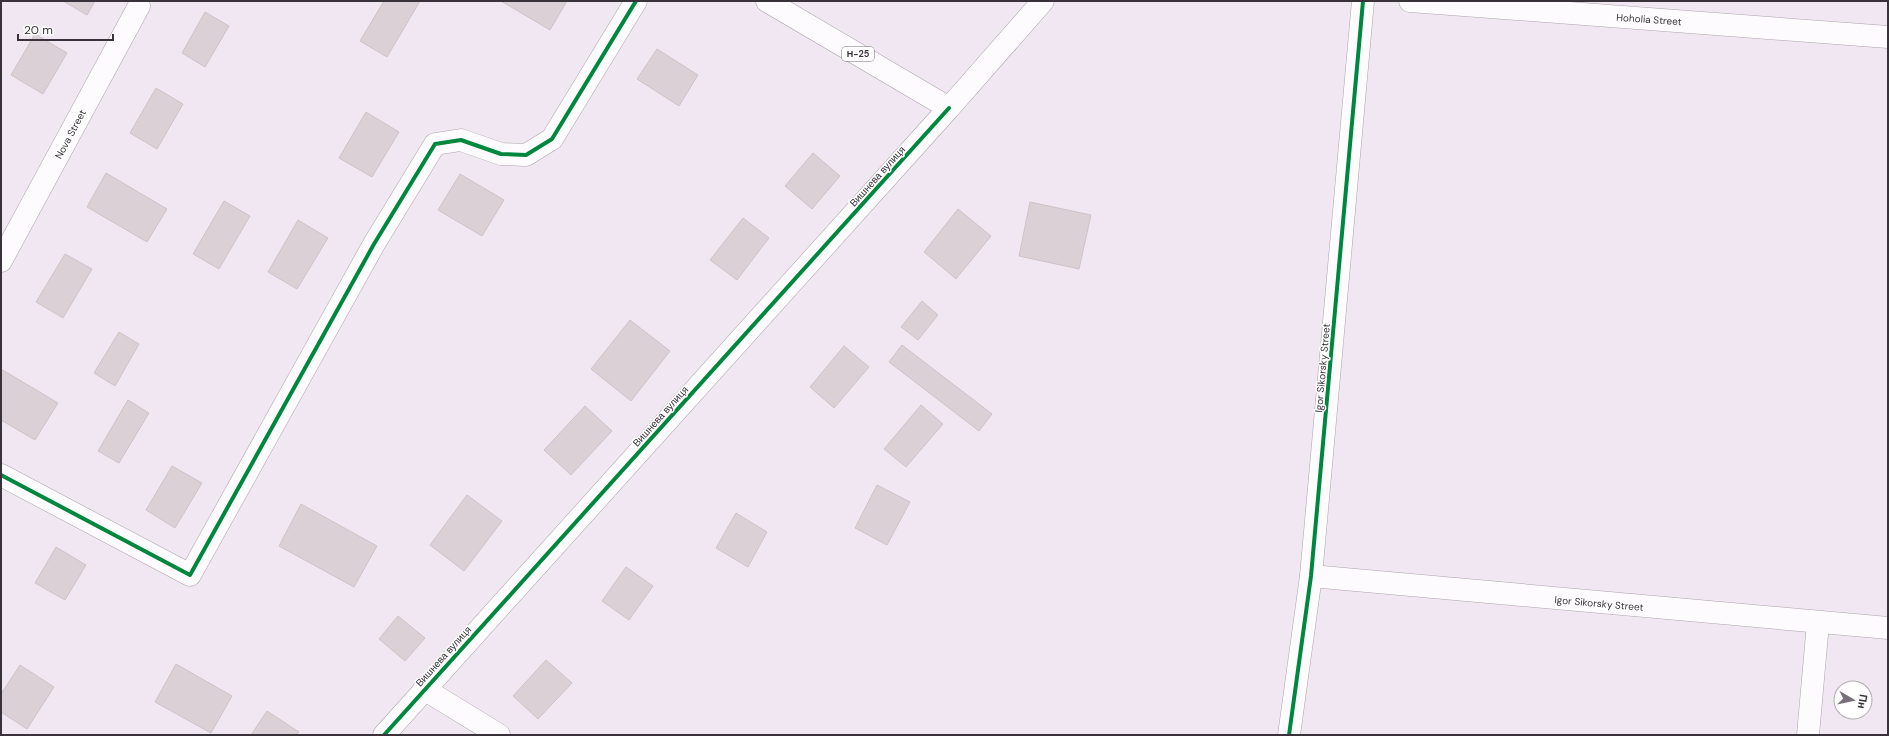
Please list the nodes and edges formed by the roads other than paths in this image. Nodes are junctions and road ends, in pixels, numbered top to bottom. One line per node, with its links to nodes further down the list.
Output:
1 (636, 1): 10 (street)
2 (767, 1): 8 (street, Н-25)
3 (1043, 1): 8 (street, Вишнева вулиця)
4 (1363, 1): 11 (street, Igor Sikorsky Street)
5 (1410, 1): 7 (street, Hoholia Street)
6 (139, 6): 9 (street, Nova Street)
7 (1888, 37)
8 (949, 108): 14 (street, Вишнева вулиця)
9 (1, 261)
10 (1, 475)
11 (1310, 576): 12 (street, Igor Sikorsky Street); 17 (street, Igor Sikorsky Street)
12 (1818, 623): 13 (street, Igor Sikorsky Street); 18 (street)
13 (1888, 628)
14 (424, 689): 15 (street, Вишнева вулиця); 16 (street)
15 (384, 735)
16 (499, 735)
17 (1289, 735)
18 (1808, 735)

